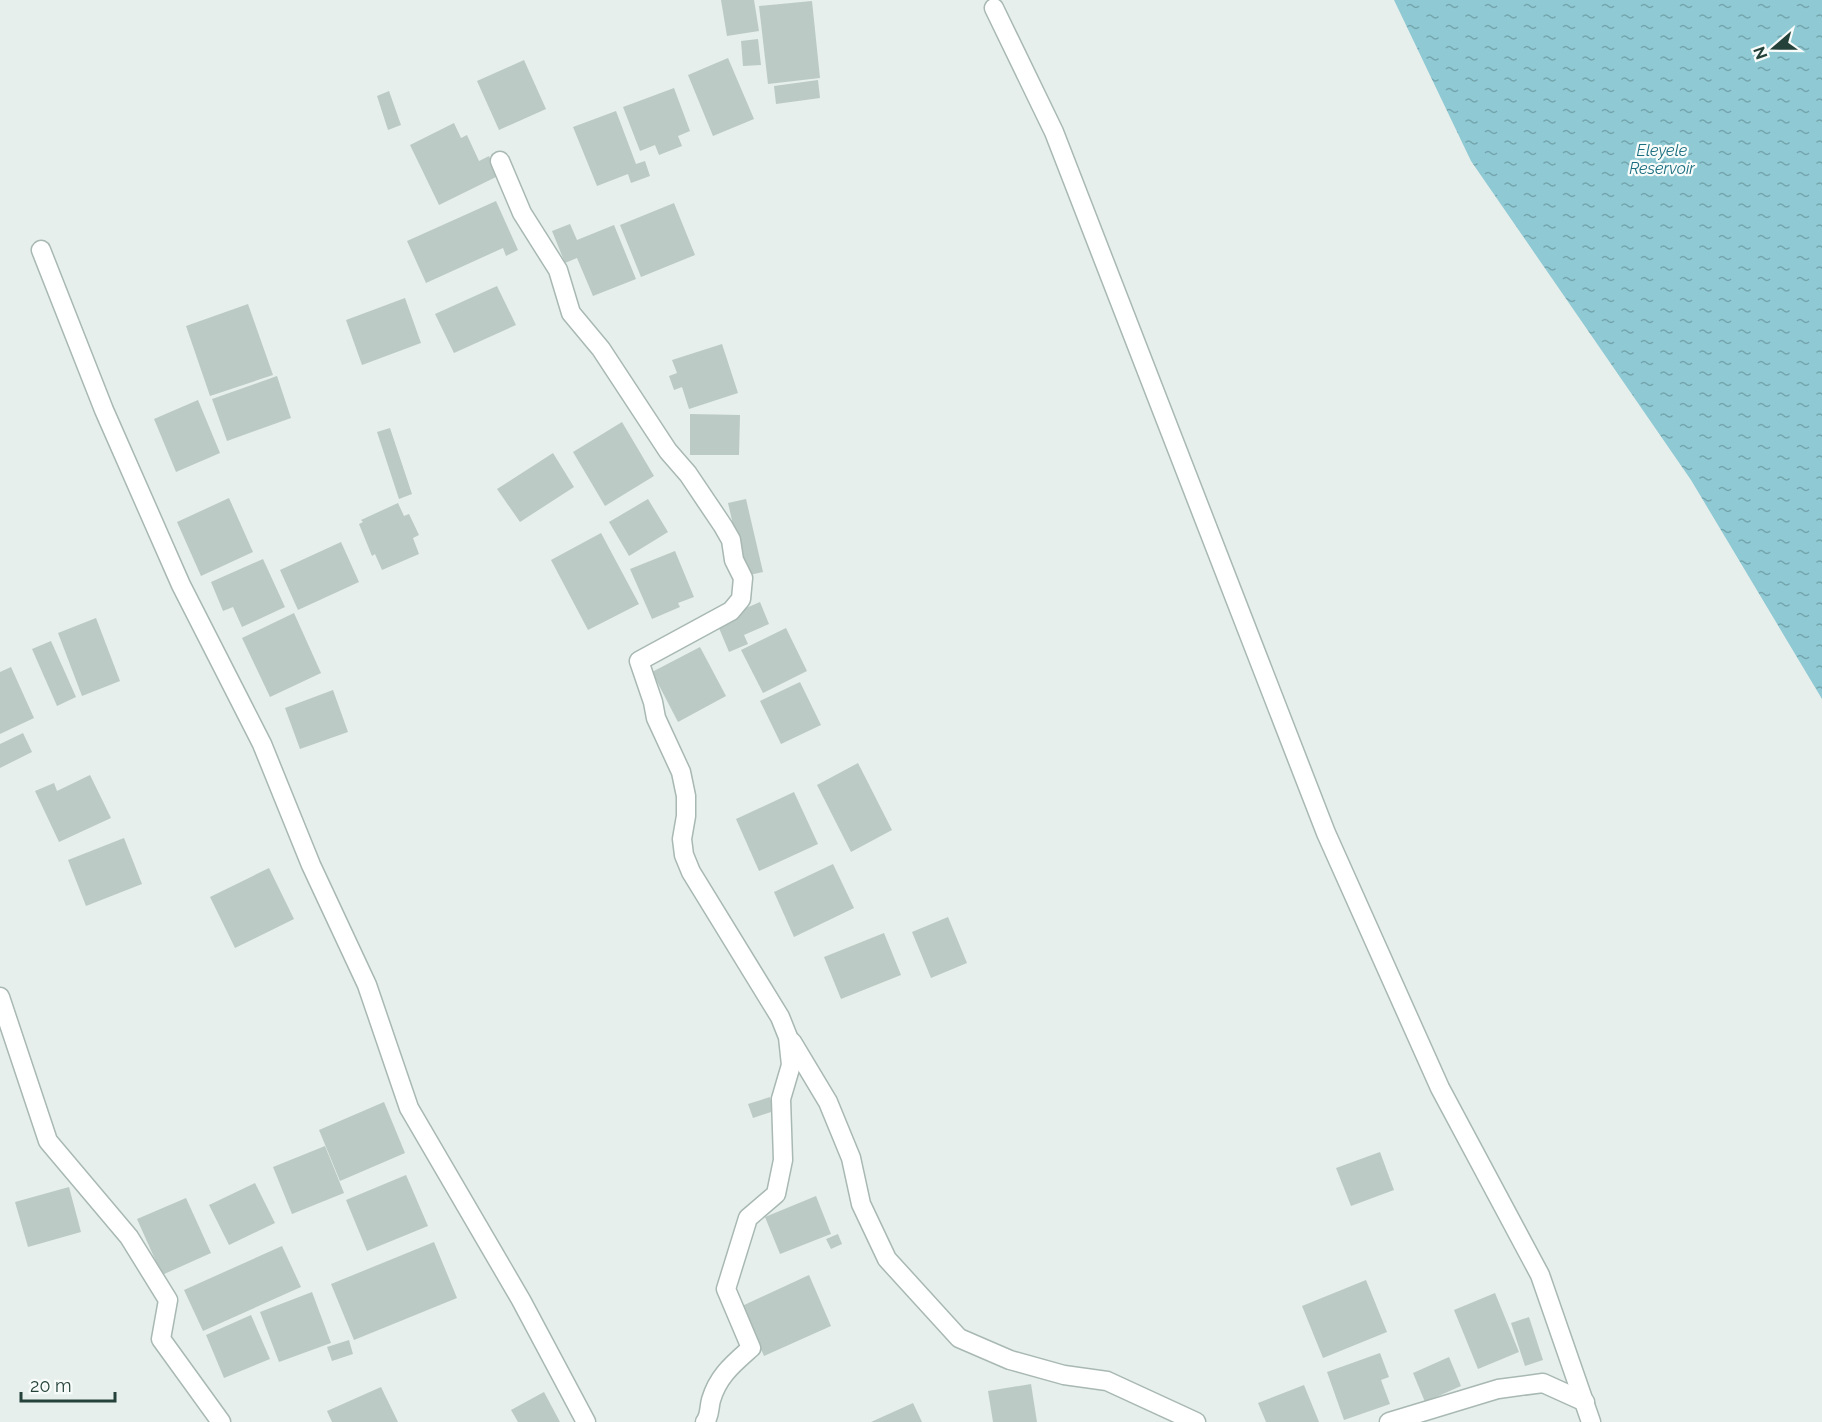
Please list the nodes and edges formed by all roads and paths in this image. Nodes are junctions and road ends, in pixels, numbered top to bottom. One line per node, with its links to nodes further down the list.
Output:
1 (994, 8): 6 (street)
2 (500, 161): 5 (street)
3 (41, 250): 8 (street)
4 (0, 997): 7 (street)
5 (788, 1037): 9 (street); 10 (street)
6 (1585, 1402): 11 (street); 12 (street)
7 (221, 1422)
8 (586, 1422)
9 (705, 1422)
10 (1196, 1422)
11 (1389, 1422)
12 (1591, 1422)

